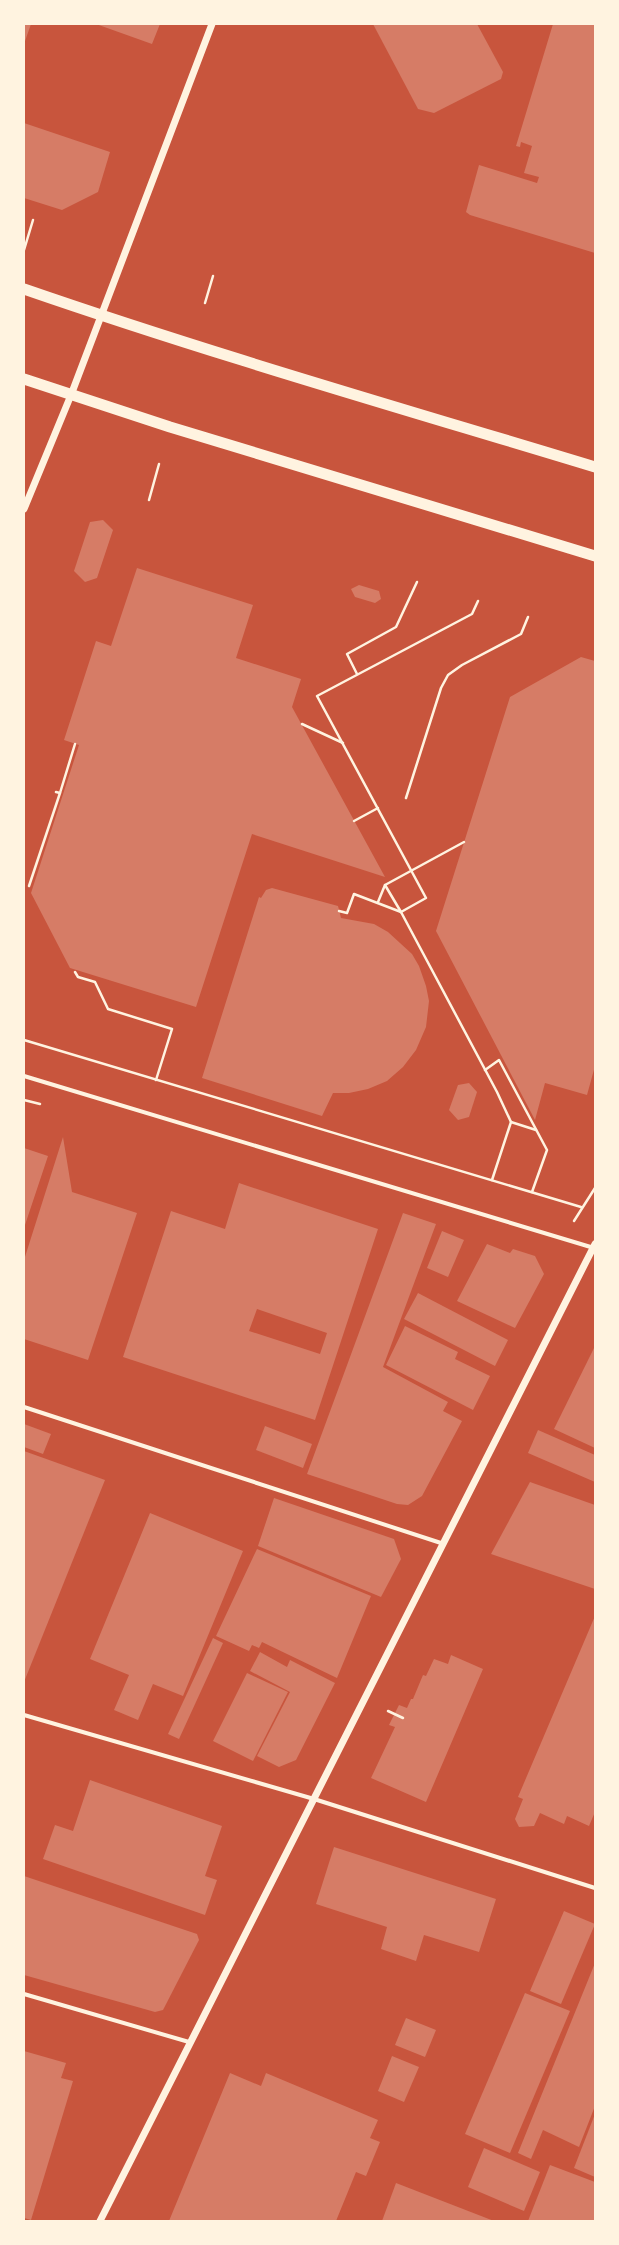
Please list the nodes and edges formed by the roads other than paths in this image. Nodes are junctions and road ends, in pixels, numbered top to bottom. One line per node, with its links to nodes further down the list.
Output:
1 (212, 24): 3 (street)
2 (24, 289): 3 (highway)
3 (101, 316): 5 (street); 6 (highway)
4 (24, 379): 5 (highway)
5 (71, 395): 7 (street); 8 (highway)
6 (595, 466)
7 (24, 509)
8 (595, 556)
9 (24, 1076): 10 (street)
10 (594, 1247): 12 (street)
11 (24, 1407): 12 (street)
12 (444, 1544): 14 (street)
13 (24, 1715): 14 (street)
14 (314, 1799): 15 (street); 17 (street)
15 (595, 1888)
16 (24, 1994): 17 (street)
17 (189, 2042): 18 (street)
18 (100, 2221)

